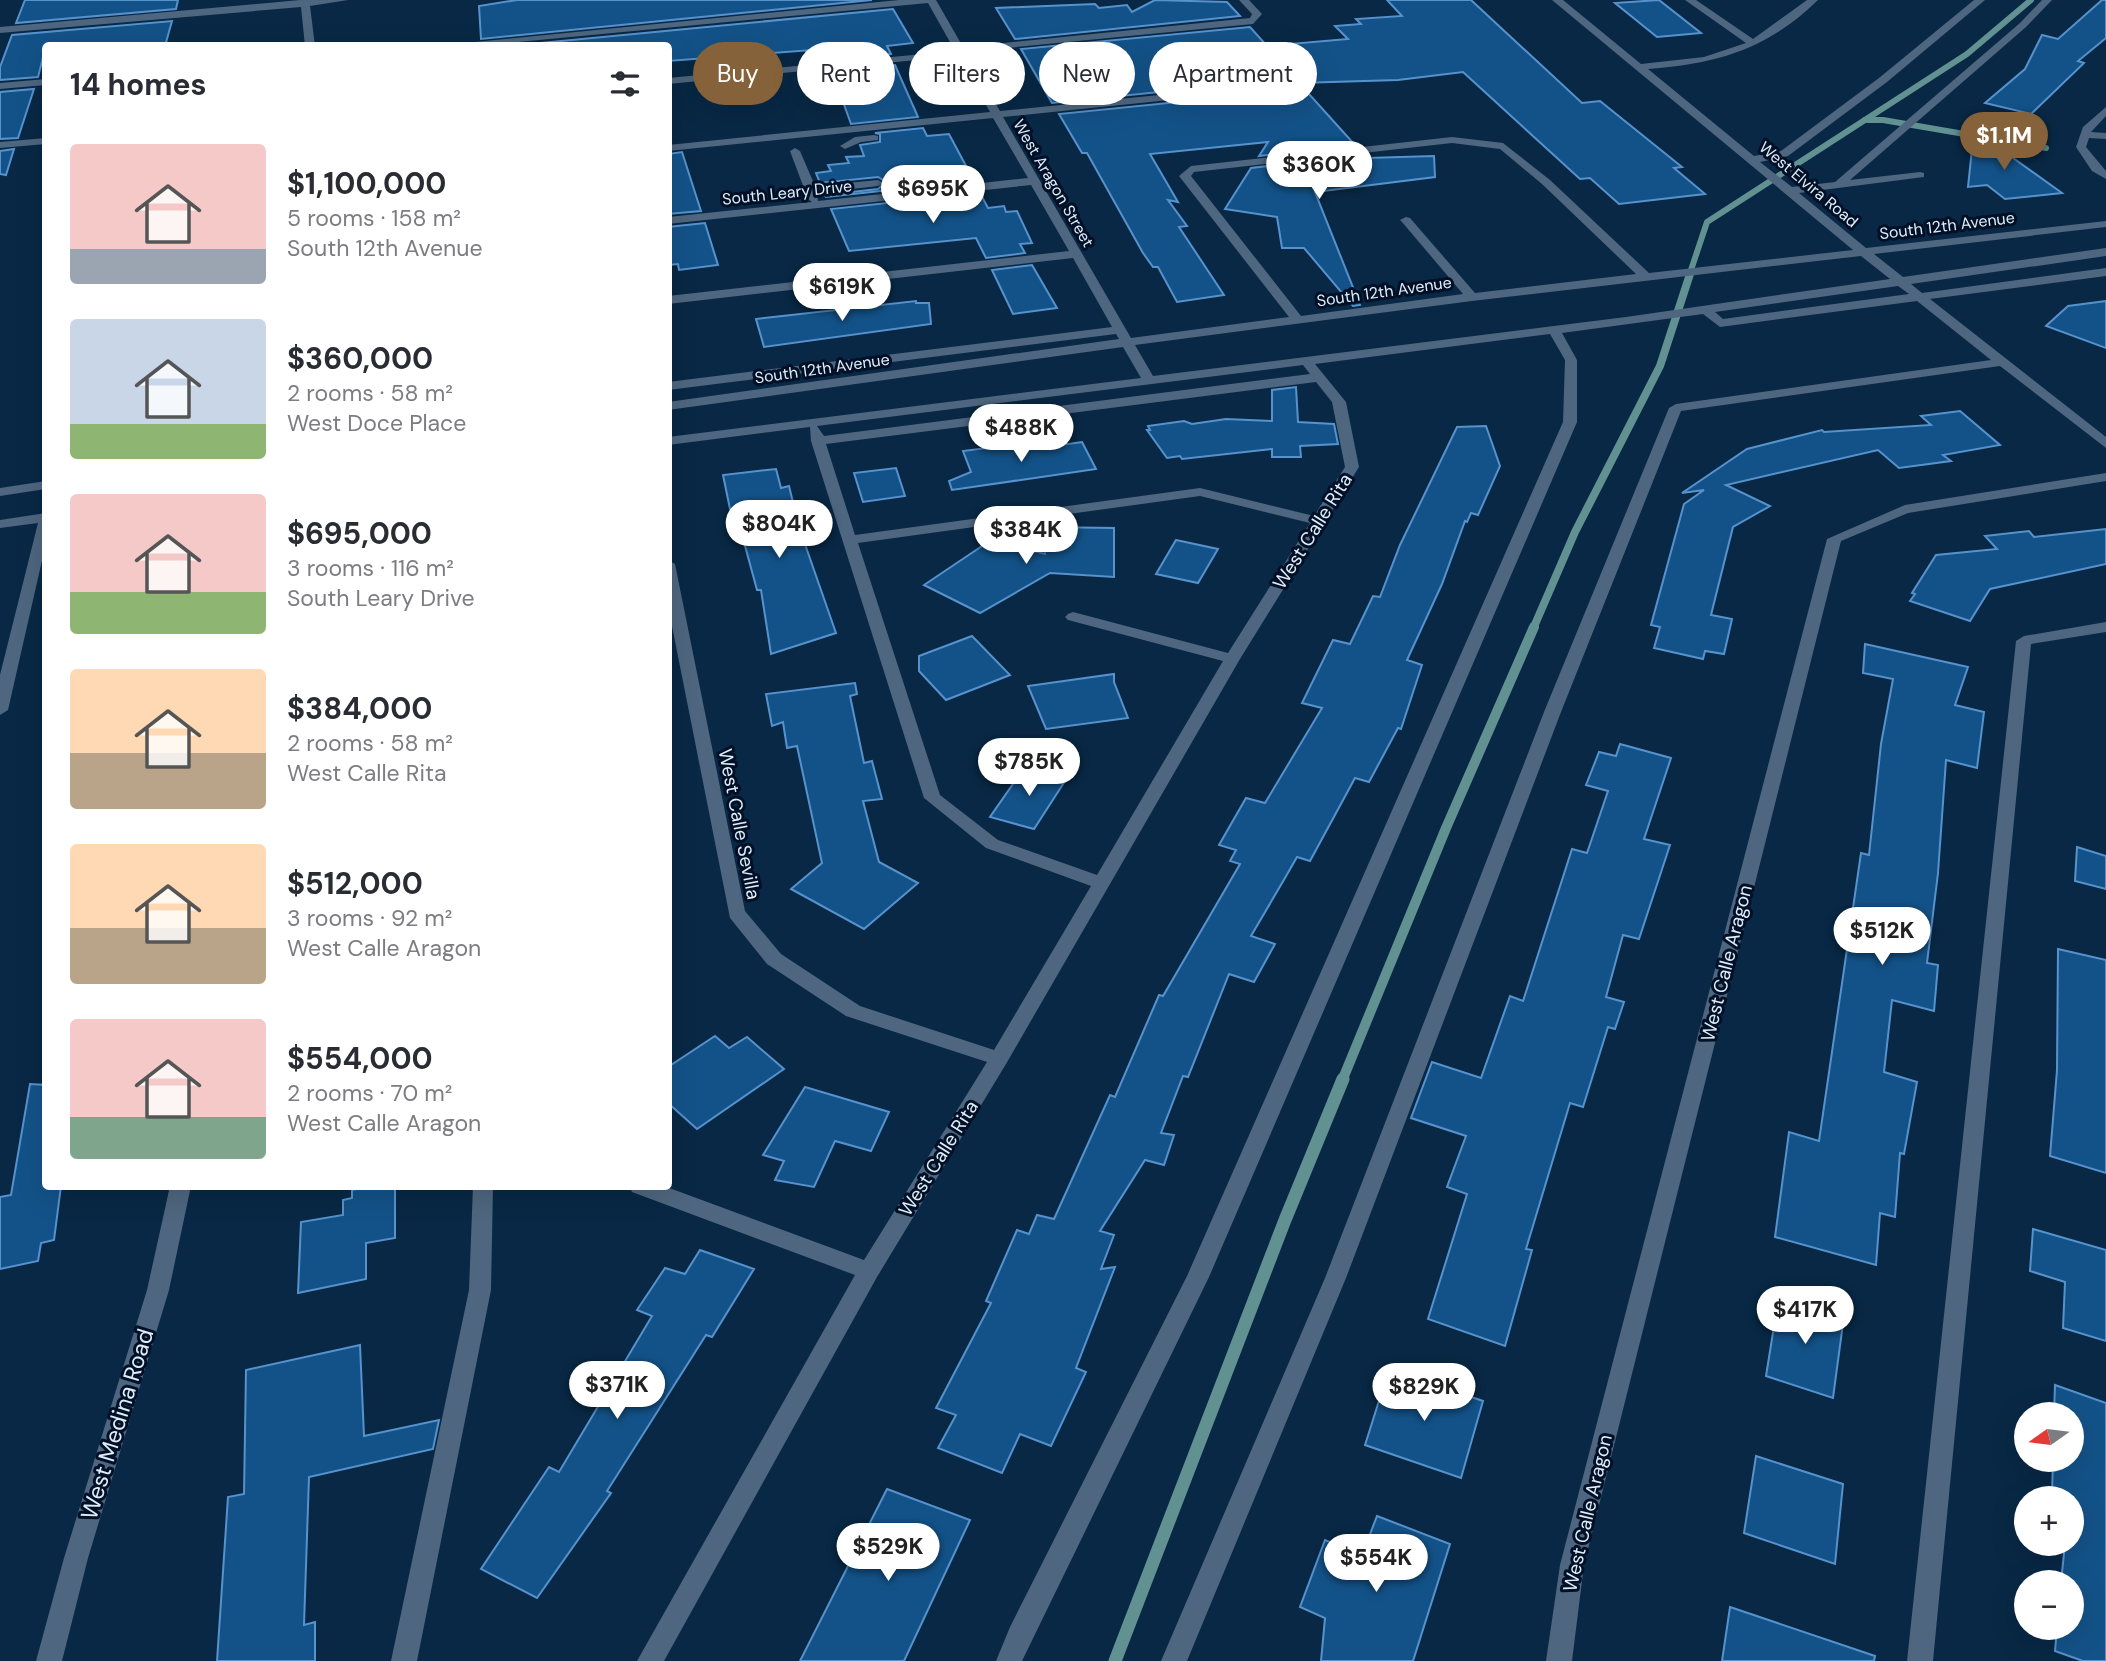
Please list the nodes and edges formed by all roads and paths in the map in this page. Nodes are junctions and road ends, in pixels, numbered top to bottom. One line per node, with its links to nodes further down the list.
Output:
1 (343, 0): 9 (street)
2 (930, 0): 12 (street); 13 (street, West Aragon Street)
3 (1244, 0): 15 (street)
4 (1557, 0): 17 (street, West Elvira Road)
5 (1690, 0): 14 (street)
6 (1813, 0): 14 (street)
7 (1980, 0): 32 (street)
8 (2047, 0): 37 (street)
9 (305, 2): 10 (street); 11 (street)
10 (0, 30)
11 (310, 42)
12 (482, 42)
13 (955, 42)
14 (1754, 42): 17 (street)
15 (1025, 45)
16 (909, 57): 18 (street)
17 (1640, 67): 32 (street, West Elvira Road)
18 (672, 81)
19 (42, 82): 20 (street)
20 (0, 86)
21 (1149, 102): 24 (street)
22 (991, 105): 24 (street, West Aragon Street)
23 (2106, 110): 25 (street)
24 (1000, 120): 29 (street); 30 (street); 35 (street, West Aragon Street)
25 (2085, 135): 26 (street); 34 (street)
26 (2106, 136)
27 (42, 141): 28 (street)
28 (0, 145)
29 (845, 146)
30 (672, 148)
31 (795, 151): 39 (street)
32 (1752, 160): 38 (street, West Elvira Road)
33 (1920, 175): 37 (street)
34 (2106, 176)
35 (1035, 181): 40 (street, South Leary Drive); 46 (street, West Aragon Street)
36 (878, 183): 39 (street)
37 (1839, 185): 38 (street)
38 (1787, 189): 45 (street, West Elvira Road)
39 (811, 190): 40 (street)
40 (817, 205): 42 (street, South Leary Drive)
41 (1406, 220): 51 (street)
42 (672, 221)
43 (2106, 224): 45 (street, South 12th Avenue)
44 (2106, 252): 49 (street)
45 (1864, 253): 48 (street, South 12th Avenue); 49 (street, West Elvira Road)
46 (1077, 254): 52 (street); 56 (street, West Aragon Street)
47 (2106, 272): 50 (street)
48 (1651, 275): 51 (street, South 12th Avenue); 54 (street)
49 (1901, 282): 50 (street, West Elvira Road); 53 (street)
50 (1917, 296): 53 (street); 58 (street, West Elvira Road)
51 (1472, 297): 54 (street, South 12th Avenue)
52 (672, 300)
53 (1704, 310): 55 (street)
54 (1298, 320): 56 (street, South 12th Avenue)
55 (1554, 330): 57 (street); 89 (street)
56 (1124, 336): 60 (street, West Aragon Street); 61 (street, South 12th Avenue); 62 (street, South 12th Avenue)
57 (1307, 362): 59 (street, West Calle Rita); 60 (street)
58 (2002, 362): 66 (street, West Elvira Road); 90 (street)
59 (1321, 377): 65 (street); 71 (street, West Calle Rita)
60 (1149, 381): 63 (street)
61 (672, 386)
62 (672, 405)
63 (813, 424): 64 (street); 65 (street)
64 (672, 441)
65 (818, 441): 74 (street)
66 (2106, 444)
67 (2106, 477): 91 (street, West Calle Aragon)
68 (42, 486): 69 (street)
69 (0, 492)
70 (42, 519): 72 (street)
71 (1318, 521): 74 (street); 78 (street, West Calle Rita)
72 (0, 524)
73 (42, 530): 79 (street)
74 (849, 540): 80 (street)
75 (672, 585): 81 (street, West Calle Sevilla)
76 (1073, 617): 78 (street)
77 (2106, 627): 92 (street)
78 (1232, 659): 80 (street, West Calle Rita)
79 (0, 710)
80 (1101, 883): 81 (street, West Calle Rita)
81 (999, 1059): 85 (street, West Calle Rita)
82 (180, 1190): 86 (street, West Medina Road)
83 (483, 1190): 87 (street)
84 (650, 1190): 85 (street)
85 (869, 1271): 88 (street, West Calle Rita)
86 (49, 1661)
87 (404, 1661)
88 (650, 1661)
89 (1009, 1661)
90 (1174, 1661)
91 (1559, 1661)
92 (1920, 1661)

